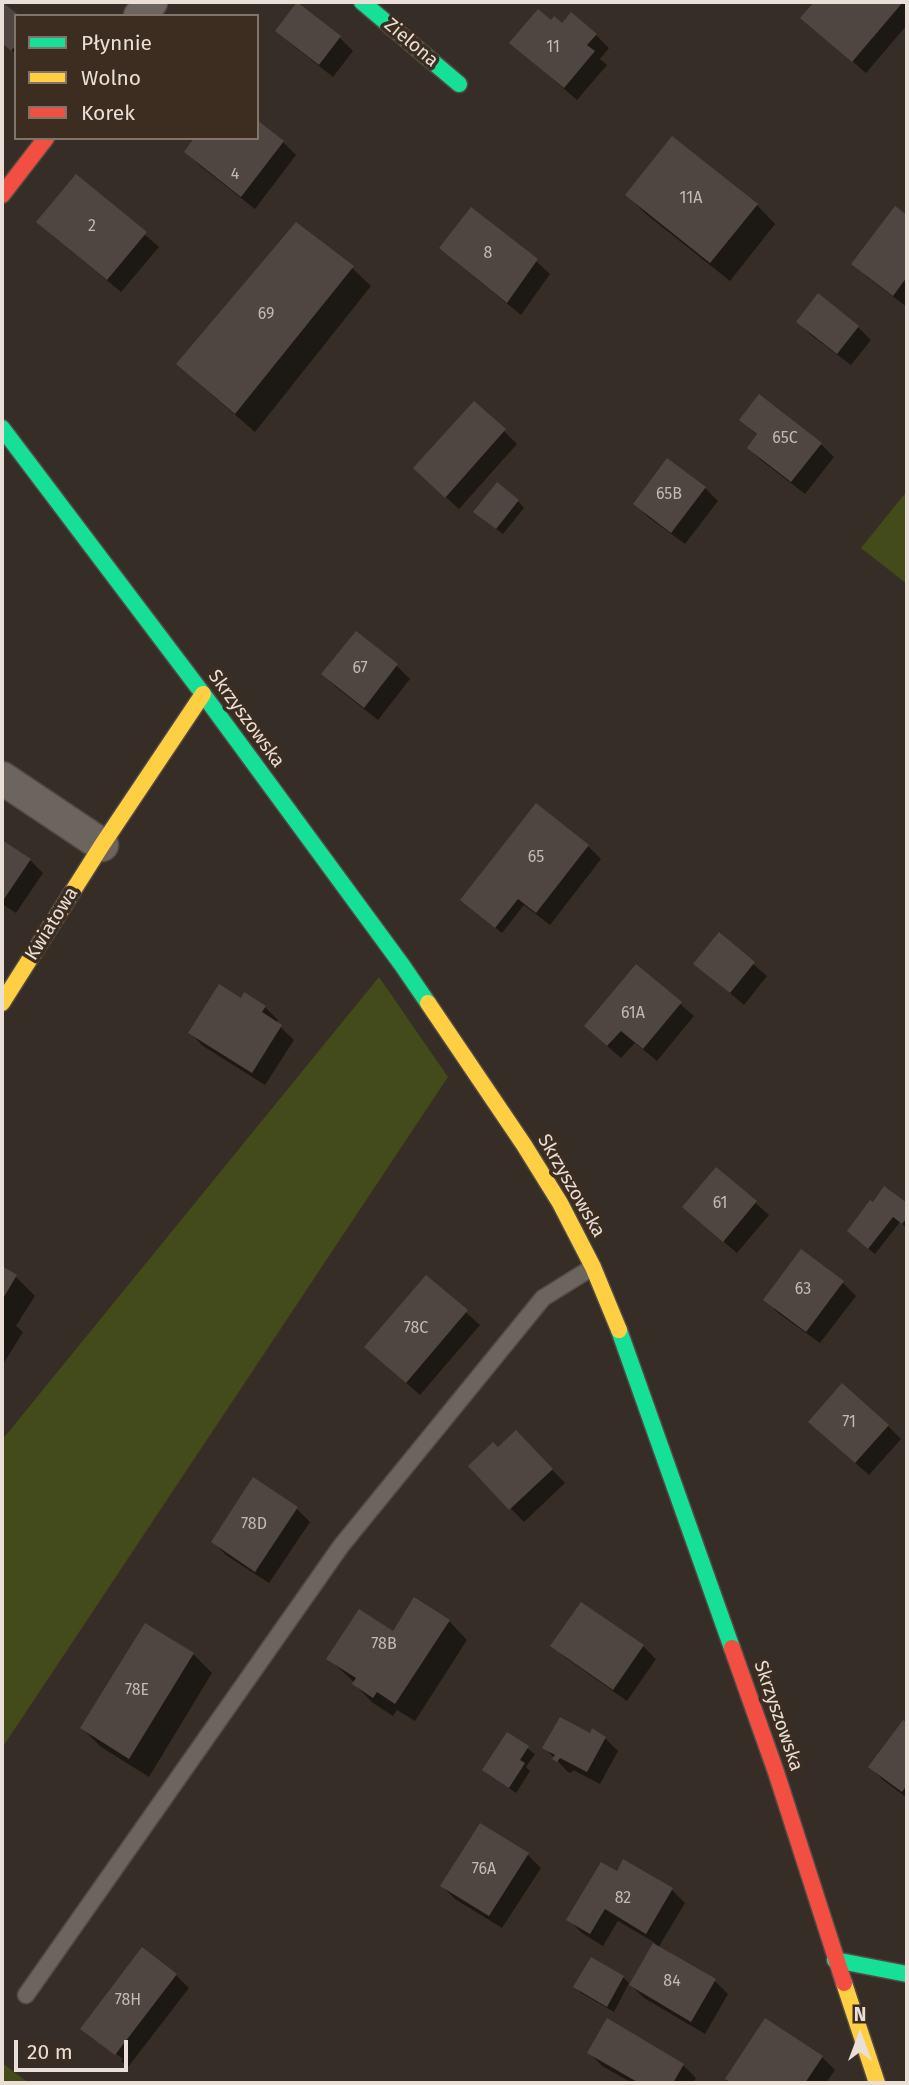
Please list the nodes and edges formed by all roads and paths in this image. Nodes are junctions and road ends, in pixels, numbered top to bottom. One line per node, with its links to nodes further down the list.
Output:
1 (362, 2): 2 (street, Zielona)
2 (459, 84)
3 (44, 140): 4 (street)
4 (2, 195)
5 (2, 428): 6 (street, Skrzyszowska)
6 (203, 694): 8 (street, Kwiatowa); 10 (street, Skrzyszowska)
7 (2, 778): 8 (street)
8 (102, 845): 9 (street, Kwiatowa)
9 (2, 1003)
10 (593, 1267): 11 (street, Skrzyszowska); 13 (lane)
11 (835, 1960): 12 (street); 14 (street, Skrzyszowska)
12 (907, 1974)
13 (26, 1995)
14 (877, 2083)

